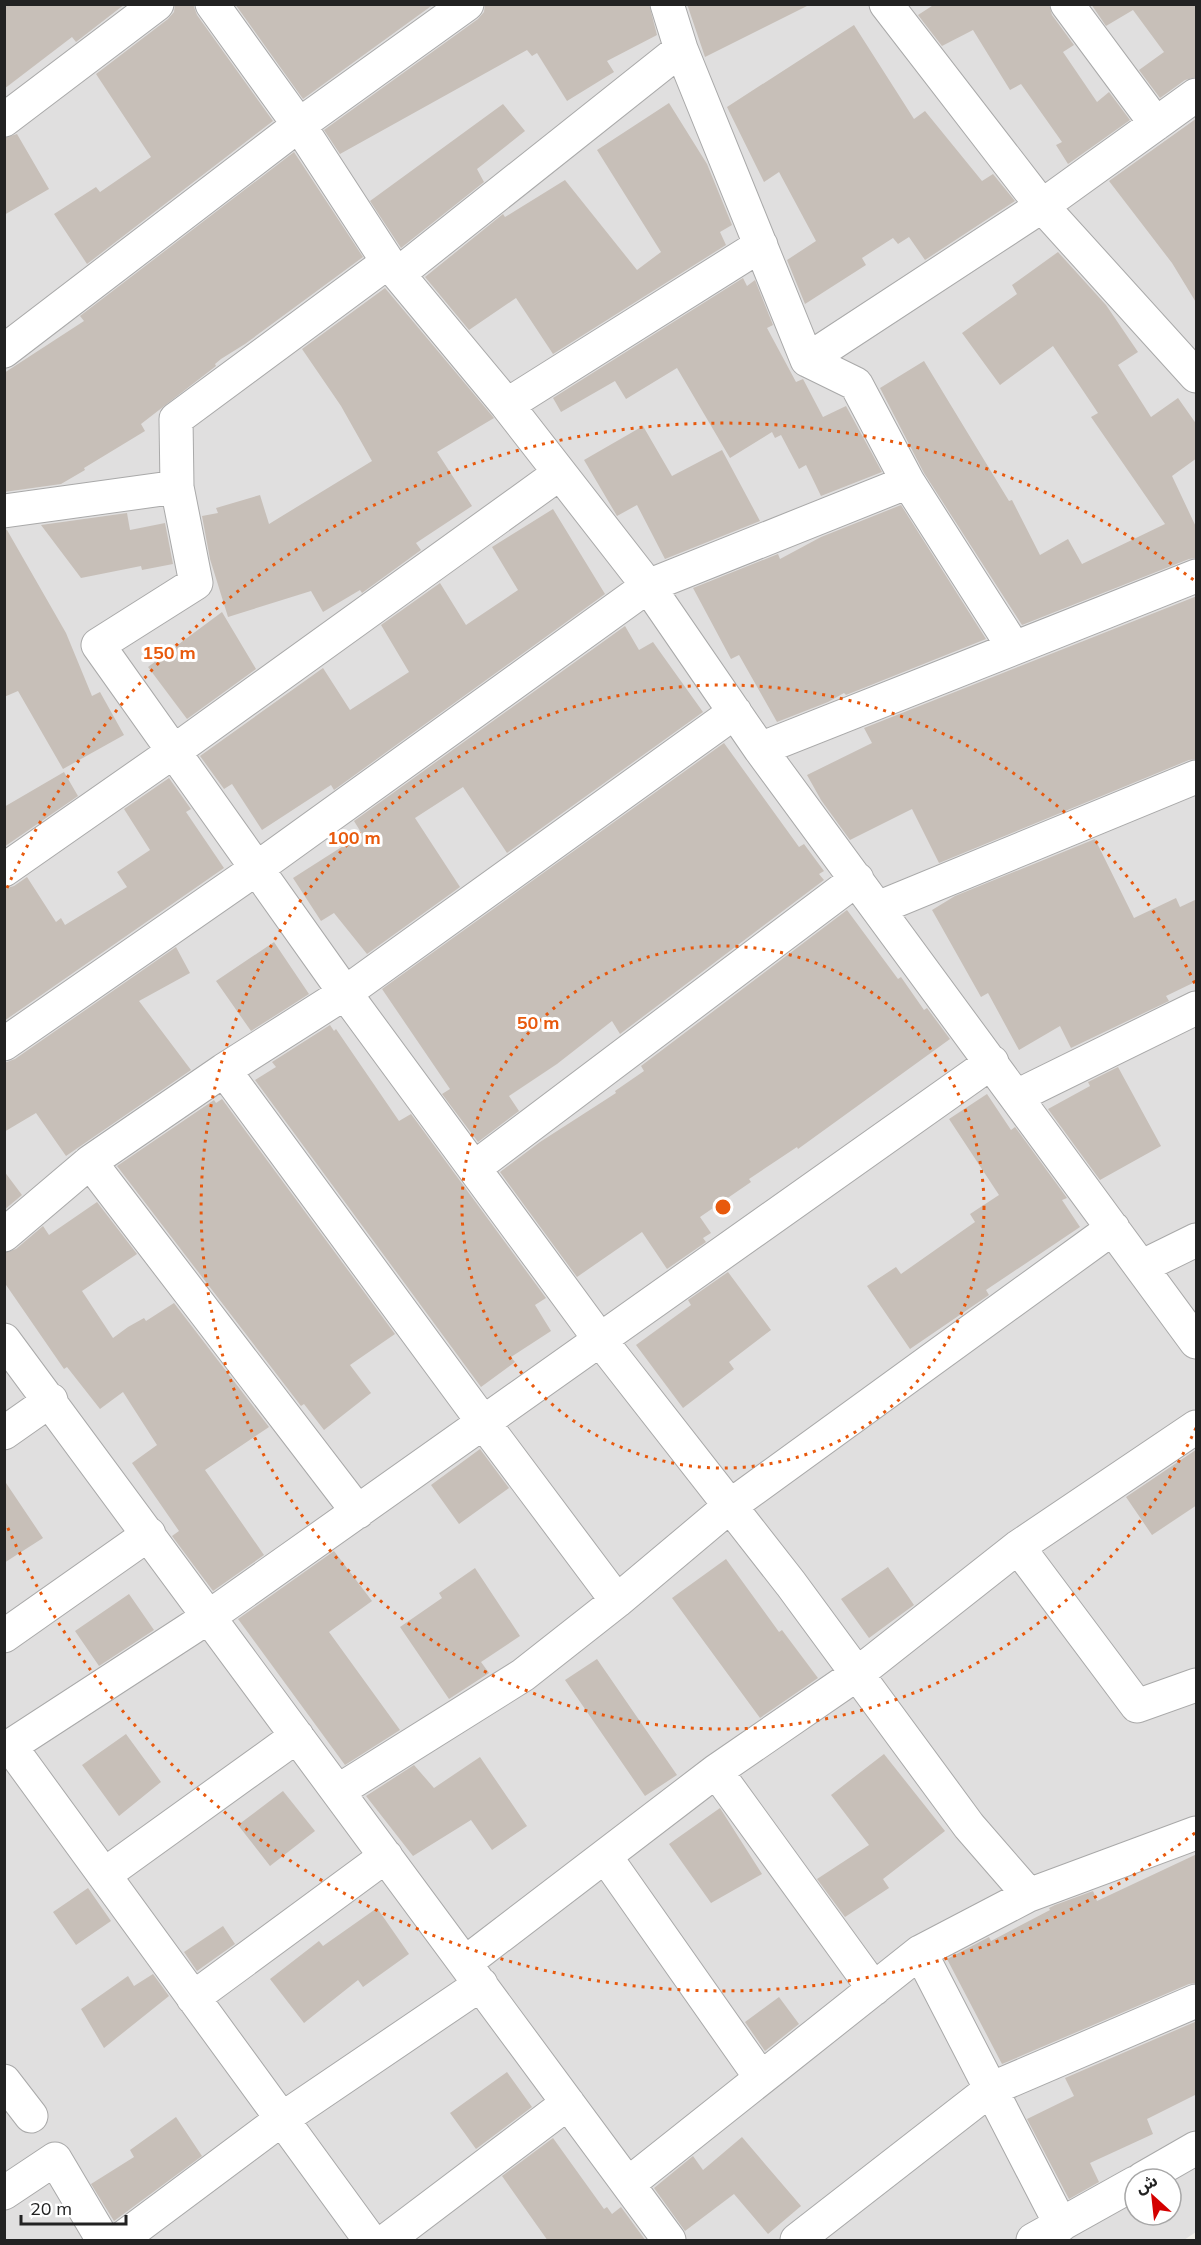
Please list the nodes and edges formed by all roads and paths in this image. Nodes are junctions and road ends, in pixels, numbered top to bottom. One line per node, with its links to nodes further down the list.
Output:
1 (157, 4): 9 (street)
2 (212, 4): 11 (street)
3 (468, 4): 11 (street)
4 (667, 4): 7 (street)
5 (886, 4): 12 (street)
6 (1067, 4): 10 (street)
7 (681, 49): 13 (street); 14 (street)
8 (1197, 95): 10 (street)
9 (4, 120)
10 (1156, 124): 12 (street)
11 (299, 125): 14 (street); 15 (street)
12 (1042, 206): 16 (street); 17 (street)
13 (761, 245): 16 (street); 18 (street)
14 (393, 268): 18 (street); 21 (street)
15 (4, 351)
16 (807, 360): 20 (street)
17 (1197, 376)
18 (507, 405): 19 (street)
19 (560, 473): 24 (street); 28 (street)
20 (908, 482): 24 (street); 25 (street)
21 (177, 487): 22 (street); 28 (street)
22 (4, 511)
23 (1197, 576): 25 (street)
24 (648, 586): 26 (street); 30 (street)
25 (1014, 648): 27 (street)
26 (735, 712): 27 (street); 34 (street)
27 (760, 749): 32 (street)
28 (174, 752): 30 (street); 31 (street)
29 (1197, 777): 33 (street)
30 (256, 869): 34 (street); 36 (street)
31 (4, 870)
32 (858, 879): 33 (street); 41 (street)
33 (878, 908): 37 (street)
34 (345, 993): 38 (street); 41 (street)
35 (1197, 1008): 39 (street)
36 (4, 1044)
37 (992, 1062): 39 (street); 47 (street)
38 (224, 1070): 40 (street); 50 (street)
39 (1017, 1096): 42 (street)
40 (90, 1162): 43 (street); 54 (street)
41 (474, 1168): 47 (street)
42 (1113, 1228): 45 (street); 53 (street)
43 (4, 1235)
44 (1197, 1240): 45 (street)
45 (1142, 1267): 48 (street)
46 (4, 1340): 49 (street)
47 (601, 1341): 50 (street); 53 (street)
48 (1197, 1342)
49 (51, 1401): 52 (street); 55 (street)
50 (483, 1422): 54 (street); 57 (street)
51 (1197, 1427): 56 (street)
52 (4, 1433)
53 (730, 1506): 57 (street); 60 (street)
54 (358, 1512): 58 (street)
55 (149, 1534): 58 (street); 59 (street)
56 (1018, 1546): 60 (street); 61 (street)
57 (617, 1601): 65 (street)
58 (210, 1616): 62 (street); 63 (street)
59 (4, 1636)
60 (857, 1674): 64 (street); 70 (street)
61 (1197, 1685)
62 (297, 1736): 65 (street); 69 (street)
63 (7, 1748): 69 (street)
64 (716, 1771): 68 (street); 73 (street)
65 (338, 1791): 67 (street)
66 (1197, 1833): 70 (street)
67 (386, 1856): 72 (street); 74 (street)
68 (605, 1856): 72 (street); 76 (street)
69 (104, 1875): 74 (street)
70 (1029, 1895): 71 (street)
71 (920, 1952): 73 (street); 78 (street)
72 (473, 1974): 79 (street); 81 (street)
73 (874, 1989): 76 (street)
74 (193, 1998): 81 (street)
75 (1197, 2001): 78 (street)
76 (761, 2078): 84 (street)
77 (4, 2081): 80 (street)
78 (991, 2089): 87 (street); 93 (street)
79 (568, 2103): 84 (street); 92 (street)
80 (31, 2116)
81 (282, 2119): 90 (street); 91 (street)
82 (1197, 2148): 83 (street)
83 (1163, 2167)
84 (628, 2184): 88 (street)
85 (1123, 2190): 87 (street)
86 (4, 2193): 89 (street)
87 (1061, 2225): 94 (street)
88 (660, 2237)
89 (103, 2241)
90 (120, 2241)
91 (370, 2241)
92 (387, 2241)
93 (797, 2241)
94 (1033, 2241)

